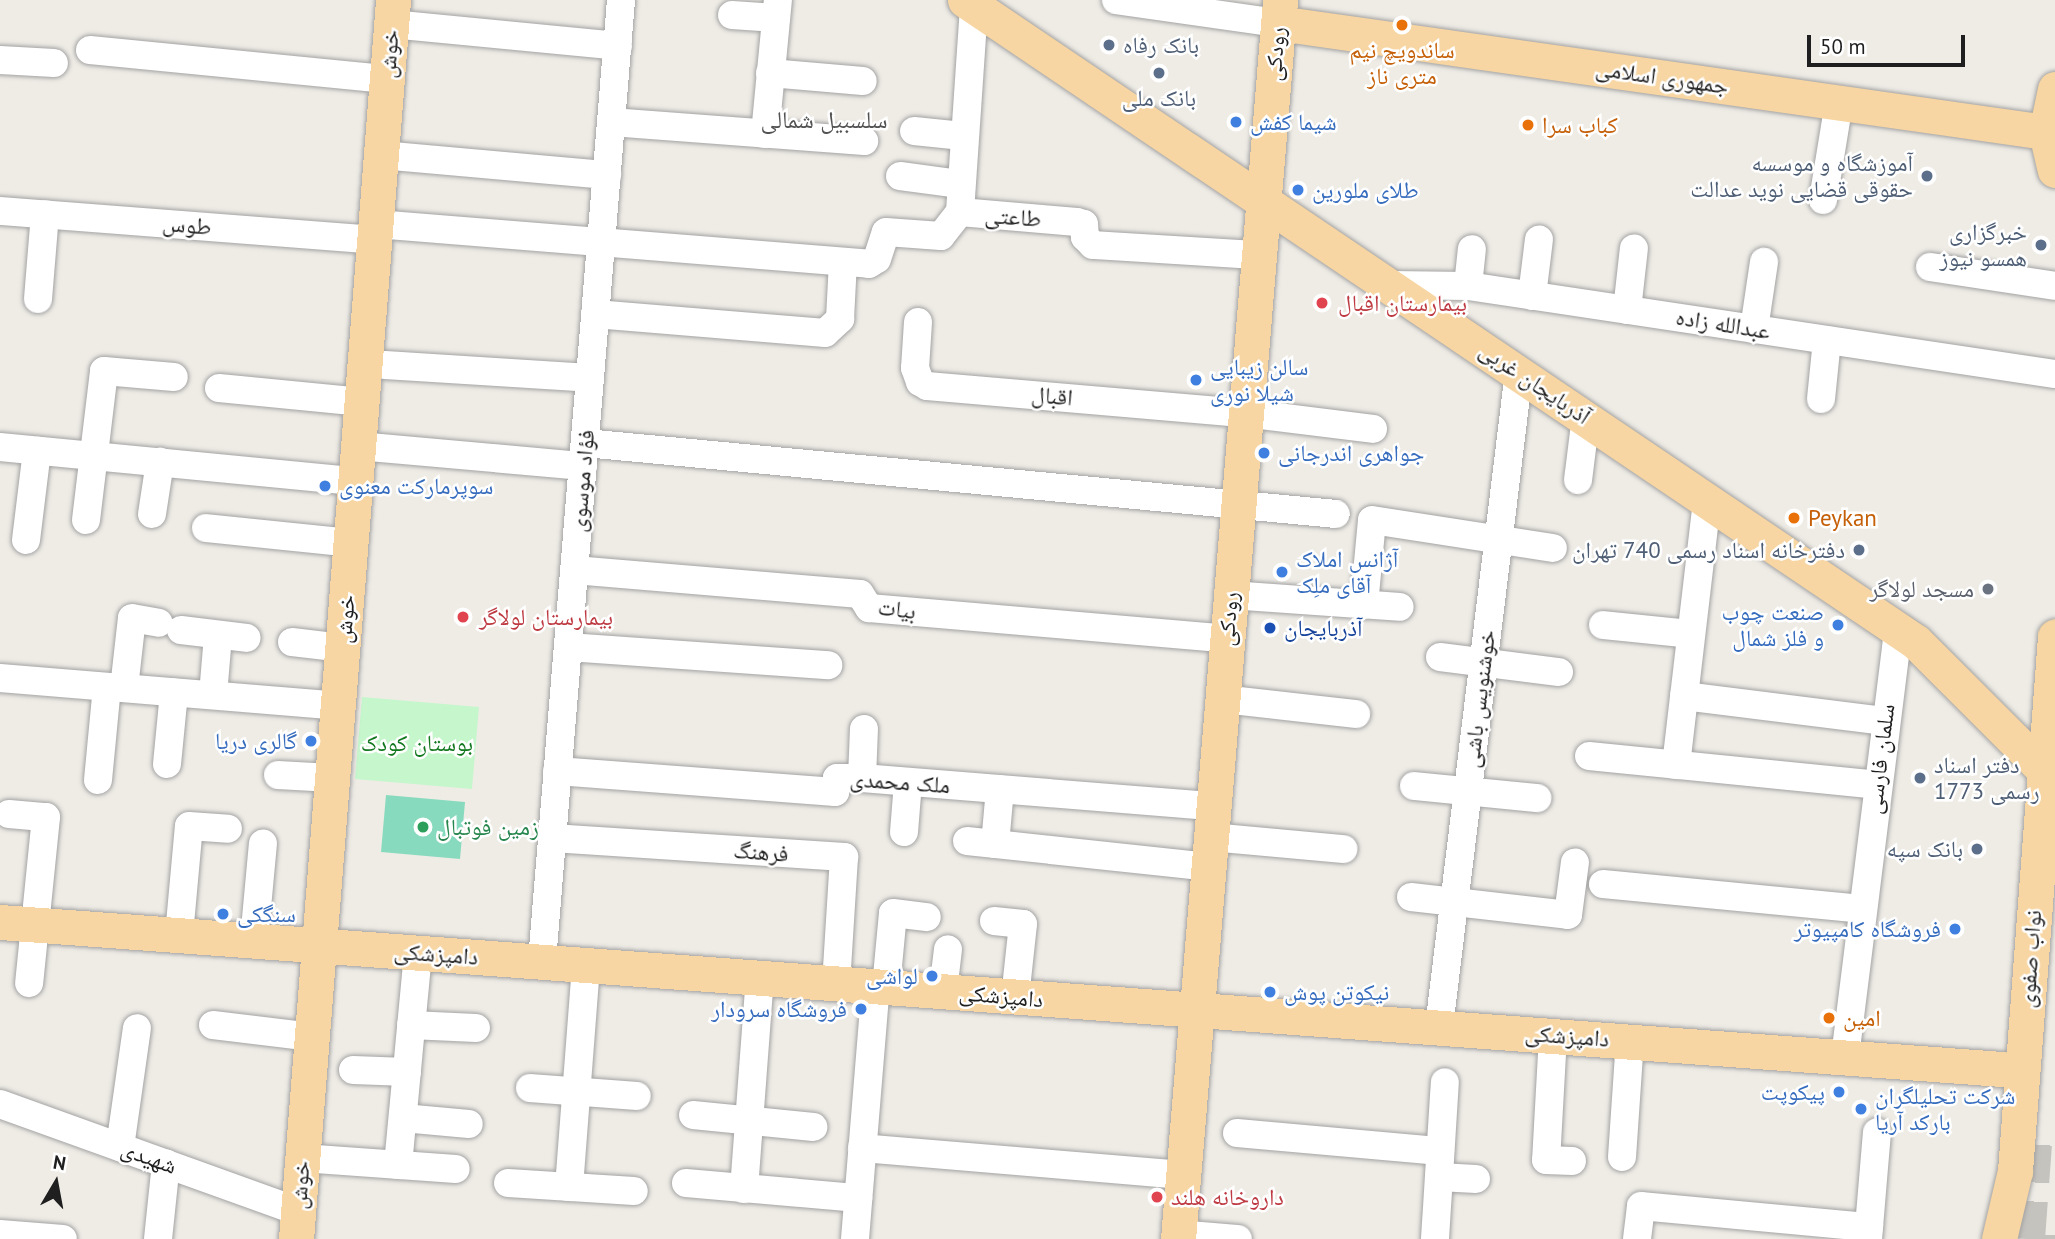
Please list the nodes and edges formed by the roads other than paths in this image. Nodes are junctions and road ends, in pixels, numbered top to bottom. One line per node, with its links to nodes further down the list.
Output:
1 (621, 0): 8 (street, فؤاد موسوی)
2 (1116, 0): 5 (street)
3 (970, 3): 21 (street, طاعتی); 28 (main road, آذربایجان غربی)
4 (777, 9): 7 (street); 12 (street)
5 (1279, 11): 16 (main road, جمهوری اسلامی); 28 (main road, رودکی)
6 (392, 12): 8 (street); 13 (main road, خوش)
7 (733, 15)
8 (618, 46): 17 (street, فؤاد موسوی)
9 (90, 50): 13 (street)
10 (0, 60): 11 (street)
11 (54, 63)
12 (771, 73): 14 (street); 20 (street)
13 (387, 79): 23 (main road, خوش)
14 (863, 81)
15 (2055, 89): 19 (main road)
16 (1839, 102): 19 (main road, جمهوری اسلامی); 29 (street)
17 (611, 122): 20 (street); 25 (street, فؤاد موسوی)
18 (914, 131): 21 (street)
19 (2046, 132): 24 (main road)
20 (765, 134): 22 (street)
21 (963, 136): 27 (street, طاعتی)
22 (864, 141)
23 (381, 155): 25 (street); 33 (main road, خوش)
24 (2055, 170)
25 (607, 176): 35 (street, فؤاد موسوی)
26 (900, 176): 27 (street)
27 (960, 184): 31 (street, طاعتی)
28 (1262, 200): 38 (main road, رودکی); 42 (main road, آذربایجان غربی)
29 (1823, 201)
30 (0, 211): 32 (street, طوس)
31 (960, 212): 38 (street, طاعتی); 39 (street, طوس)
32 (45, 214): 33 (street, طوس); 46 (street)
33 (375, 232): 35 (street, طوس); 59 (main road, خوش)
34 (1539, 239): 45 (street)
35 (601, 242): 39 (street, طوس); 48 (street, فؤاد موسوی)
36 (1634, 248): 47 (street)
37 (1472, 249): 43 (street)
38 (1258, 255): 60 (main road, رودکی)
39 (843, 262): 48 (street)
40 (1764, 262): 50 (street)
41 (1930, 267): 44 (street)
42 (1391, 285): 43 (street, عبدالله زاده); 53 (main road, آذربایجان غربی)
43 (1468, 286): 45 (street, عبدالله زاده)
44 (2055, 286)
45 (1532, 296): 47 (street, عبدالله زاده)
46 (38, 299)
47 (1627, 310): 50 (street, عبدالله زاده)
48 (596, 314): 56 (street, فؤاد موسوی)
49 (918, 322): 60 (street, اقبال)
50 (1754, 329): 51 (street, عبدالله زاده)
51 (1827, 340): 54 (street, عبدالله زاده); 58 (street)
52 (385, 365): 56 (street)
53 (1519, 372): 61 (main road, آذربایجان غربی); 77 (street, خوشنویس باشی)
54 (2055, 374)
55 (174, 377): 67 (street)
56 (590, 378): 66 (street, فؤاد موسوی)
57 (219, 388): 59 (street)
58 (1821, 399)
59 (362, 402): 63 (main road, خوش)
60 (1245, 413): 62 (street); 72 (main road, رودکی)
61 (1586, 418): 69 (street); 71 (main road, آذربایجان غربی)
62 (1373, 429)
63 (358, 446): 66 (street); 70 (main road, خوش)
64 (0, 447): 65 (street)
65 (37, 451): 67 (street); 78 (street)
66 (584, 454): 72 (street); 81 (street, فؤاد موسوی)
67 (93, 456): 68 (street); 75 (street)
68 (160, 462): 70 (street); 73 (street)
69 (1578, 480)
70 (356, 481): 79 (main road, خوش)
71 (1707, 500): 86 (main road, آذربایجان غربی); 87 (street)
72 (1238, 506): 74 (street); 82 (main road, رودکی)
73 (152, 514)
74 (1336, 514)
75 (86, 520)
76 (206, 528): 79 (street)
77 (1499, 539): 80 (street); 83 (street); 96 (street, خوشنویس باشی)
78 (26, 540)
79 (351, 543): 94 (main road, خوش)
80 (1553, 548)
81 (574, 569): 91 (street, بیات); 93 (street, فؤاد موسوی)
82 (1230, 596): 83 (street); 91 (main road, رودکی)
83 (1364, 605): 84 (street)
84 (1400, 607)
85 (1603, 625): 87 (street)
86 (1898, 629): 107 (street, سلمان فارسی); 113 (main road, آذربایجان غربی)
87 (1691, 634): 103 (street)
88 (218, 635): 90 (street); 100 (street); 102 (street)
89 (2055, 636): 113 (main road, نواب صفوی)
90 (247, 638)
91 (1227, 639): 104 (main road, رودکی)
92 (292, 642): 94 (street)
93 (568, 647): 97 (street); 112 (street, فؤاد موسوی)
94 (342, 648): 105 (main road, خوش)
95 (1440, 657): 96 (street)
96 (1484, 662): 98 (street); 122 (street, خوشنویس باشی)
97 (828, 665)
98 (1559, 672)
99 (0, 678): 100 (street)
100 (115, 687): 101 (street); 117 (street)
101 (174, 692): 102 (street); 110 (street)
102 (213, 695): 105 (street)
103 (1684, 696): 107 (street); 111 (street)
104 (1222, 699): 106 (street); 127 (main road, رودکی)
105 (338, 706): 115 (main road, خوش)
106 (1356, 713)
107 (1885, 721): 119 (street, سلمان فارسی)
108 (864, 729): 116 (street)
109 (1589, 756): 111 (street)
110 (167, 764)
111 (1676, 765): 119 (street)
112 (557, 771): 116 (street, ملک محمدی); 128 (street, فؤاد موسوی)
113 (2046, 772): 129 (main road, نواب صفوی)
114 (278, 775): 115 (street)
115 (332, 778): 145 (main road, خوش)
116 (862, 778): 118 (street, ملک محمدی)
117 (98, 780)
118 (908, 782): 121 (street, ملک محمدی); 126 (street)
119 (1877, 785): 138 (street, سلمان فارسی)
120 (1414, 786): 122 (street)
121 (1000, 789): 127 (street, ملک محمدی); 132 (street)
122 (1468, 791): 123 (street); 137 (street, خوشنویس باشی)
123 (1537, 798)
124 (9, 814): 142 (street)
125 (228, 829): 143 (street)
126 (904, 832)
127 (1211, 836): 132 (street); 133 (street); 156 (main road, رودکی)
128 (552, 838): 148 (street, فؤاد موسوی); 152 (street, فرهنگ)
129 (2039, 838): 166 (main road); 209 (main road, نواب صفوی)
130 (967, 841): 132 (street)
131 (263, 843): 144 (street)
132 (995, 844)
133 (1343, 849)
134 (1575, 862): 137 (street)
135 (1603, 884): 138 (street)
136 (1411, 897): 137 (street)
137 (1455, 902): 159 (street, خوشنویس باشی)
138 (1862, 909): 165 (street, سلمان فارسی)
139 (927, 917): 153 (street)
140 (994, 921): 155 (street)
141 (0, 922): 142 (main road, دامپزشکی)
142 (36, 924): 143 (main road, دامپزشکی); 151 (street)
143 (178, 934): 144 (main road, دامپزشکی)
144 (254, 940): 145 (main road, دامپزشکی)
145 (319, 946): 147 (main road, دامپزشکی); 163 (main road, خوش)
146 (948, 949): 154 (street)
147 (418, 952): 148 (main road, دامپزشکی); 158 (street)
148 (542, 961): 149 (main road, دامپزشکی)
149 (586, 965): 150 (main road, دامپزشکی); 171 (street)
150 (760, 977): 152 (main road, دامپزشکی); 176 (street)
151 (29, 983)
152 (836, 983): 153 (main road, دامپزشکی)
153 (881, 986): 154 (main road, دامپزشکی); 182 (street)
154 (943, 991): 155 (main road, دامپزشکی)
155 (1015, 998): 156 (main road, دامپزشکی)
156 (1197, 1009): 159 (main road, دامپزشکی); 190 (main road, رودکی)
157 (213, 1025): 163 (street)
158 (411, 1025): 161 (street); 168 (street)
159 (1440, 1027): 162 (main road, دامپزشکی)
160 (137, 1028): 181 (street)
161 (476, 1028)
162 (1553, 1035): 164 (main road, دامپزشکی); 185 (street)
163 (312, 1037): 184 (main road, خوش)
164 (1630, 1041): 165 (main road, دامپزشکی); 183 (street)
165 (1844, 1057): 166 (main road, دامپزشکی)
166 (2003, 1069): 208 (main road)
167 (353, 1070): 168 (street)
168 (407, 1072): 175 (street)
169 (1445, 1082): 187 (street)
170 (530, 1088): 171 (street)
171 (576, 1091): 172 (street); 194 (street)
172 (637, 1096)
173 (0, 1104): 181 (street, شهیدی)
174 (693, 1115): 176 (street)
175 (403, 1118): 177 (street); 188 (street)
176 (749, 1120): 178 (street); 195 (street)
177 (469, 1124)
178 (813, 1127)
179 (1877, 1132): 199 (street)
180 (1237, 1133): 187 (street)
181 (120, 1147): 186 (street, شهیدی)
182 (862, 1148): 190 (street); 197 (street)
183 (1622, 1157)
184 (302, 1158): 188 (street); 198 (main road, خوش)
185 (1572, 1161)
186 (166, 1163): 198 (street, شهیدی); 203 (street)
187 (1439, 1164): 191 (street); 206 (street)
188 (398, 1165): 189 (street)
189 (456, 1169)
190 (1184, 1175): 201 (main road, رودکی)
191 (1476, 1179)
192 (508, 1183): 194 (street)
193 (685, 1183): 195 (street)
194 (569, 1187): 196 (street)
195 (744, 1189): 197 (street)
196 (634, 1191)
197 (858, 1198): 204 (street)
198 (297, 1225)
199 (1868, 1233): 207 (street)
200 (0, 1234): 202 (street)
201 (1179, 1237): 205 (street)
202 (63, 1239)
203 (158, 1239)
204 (855, 1239)
205 (1238, 1239)
206 (1434, 1239)
207 (1637, 1239)
208 (1989, 1239)
209 (1999, 1239)

